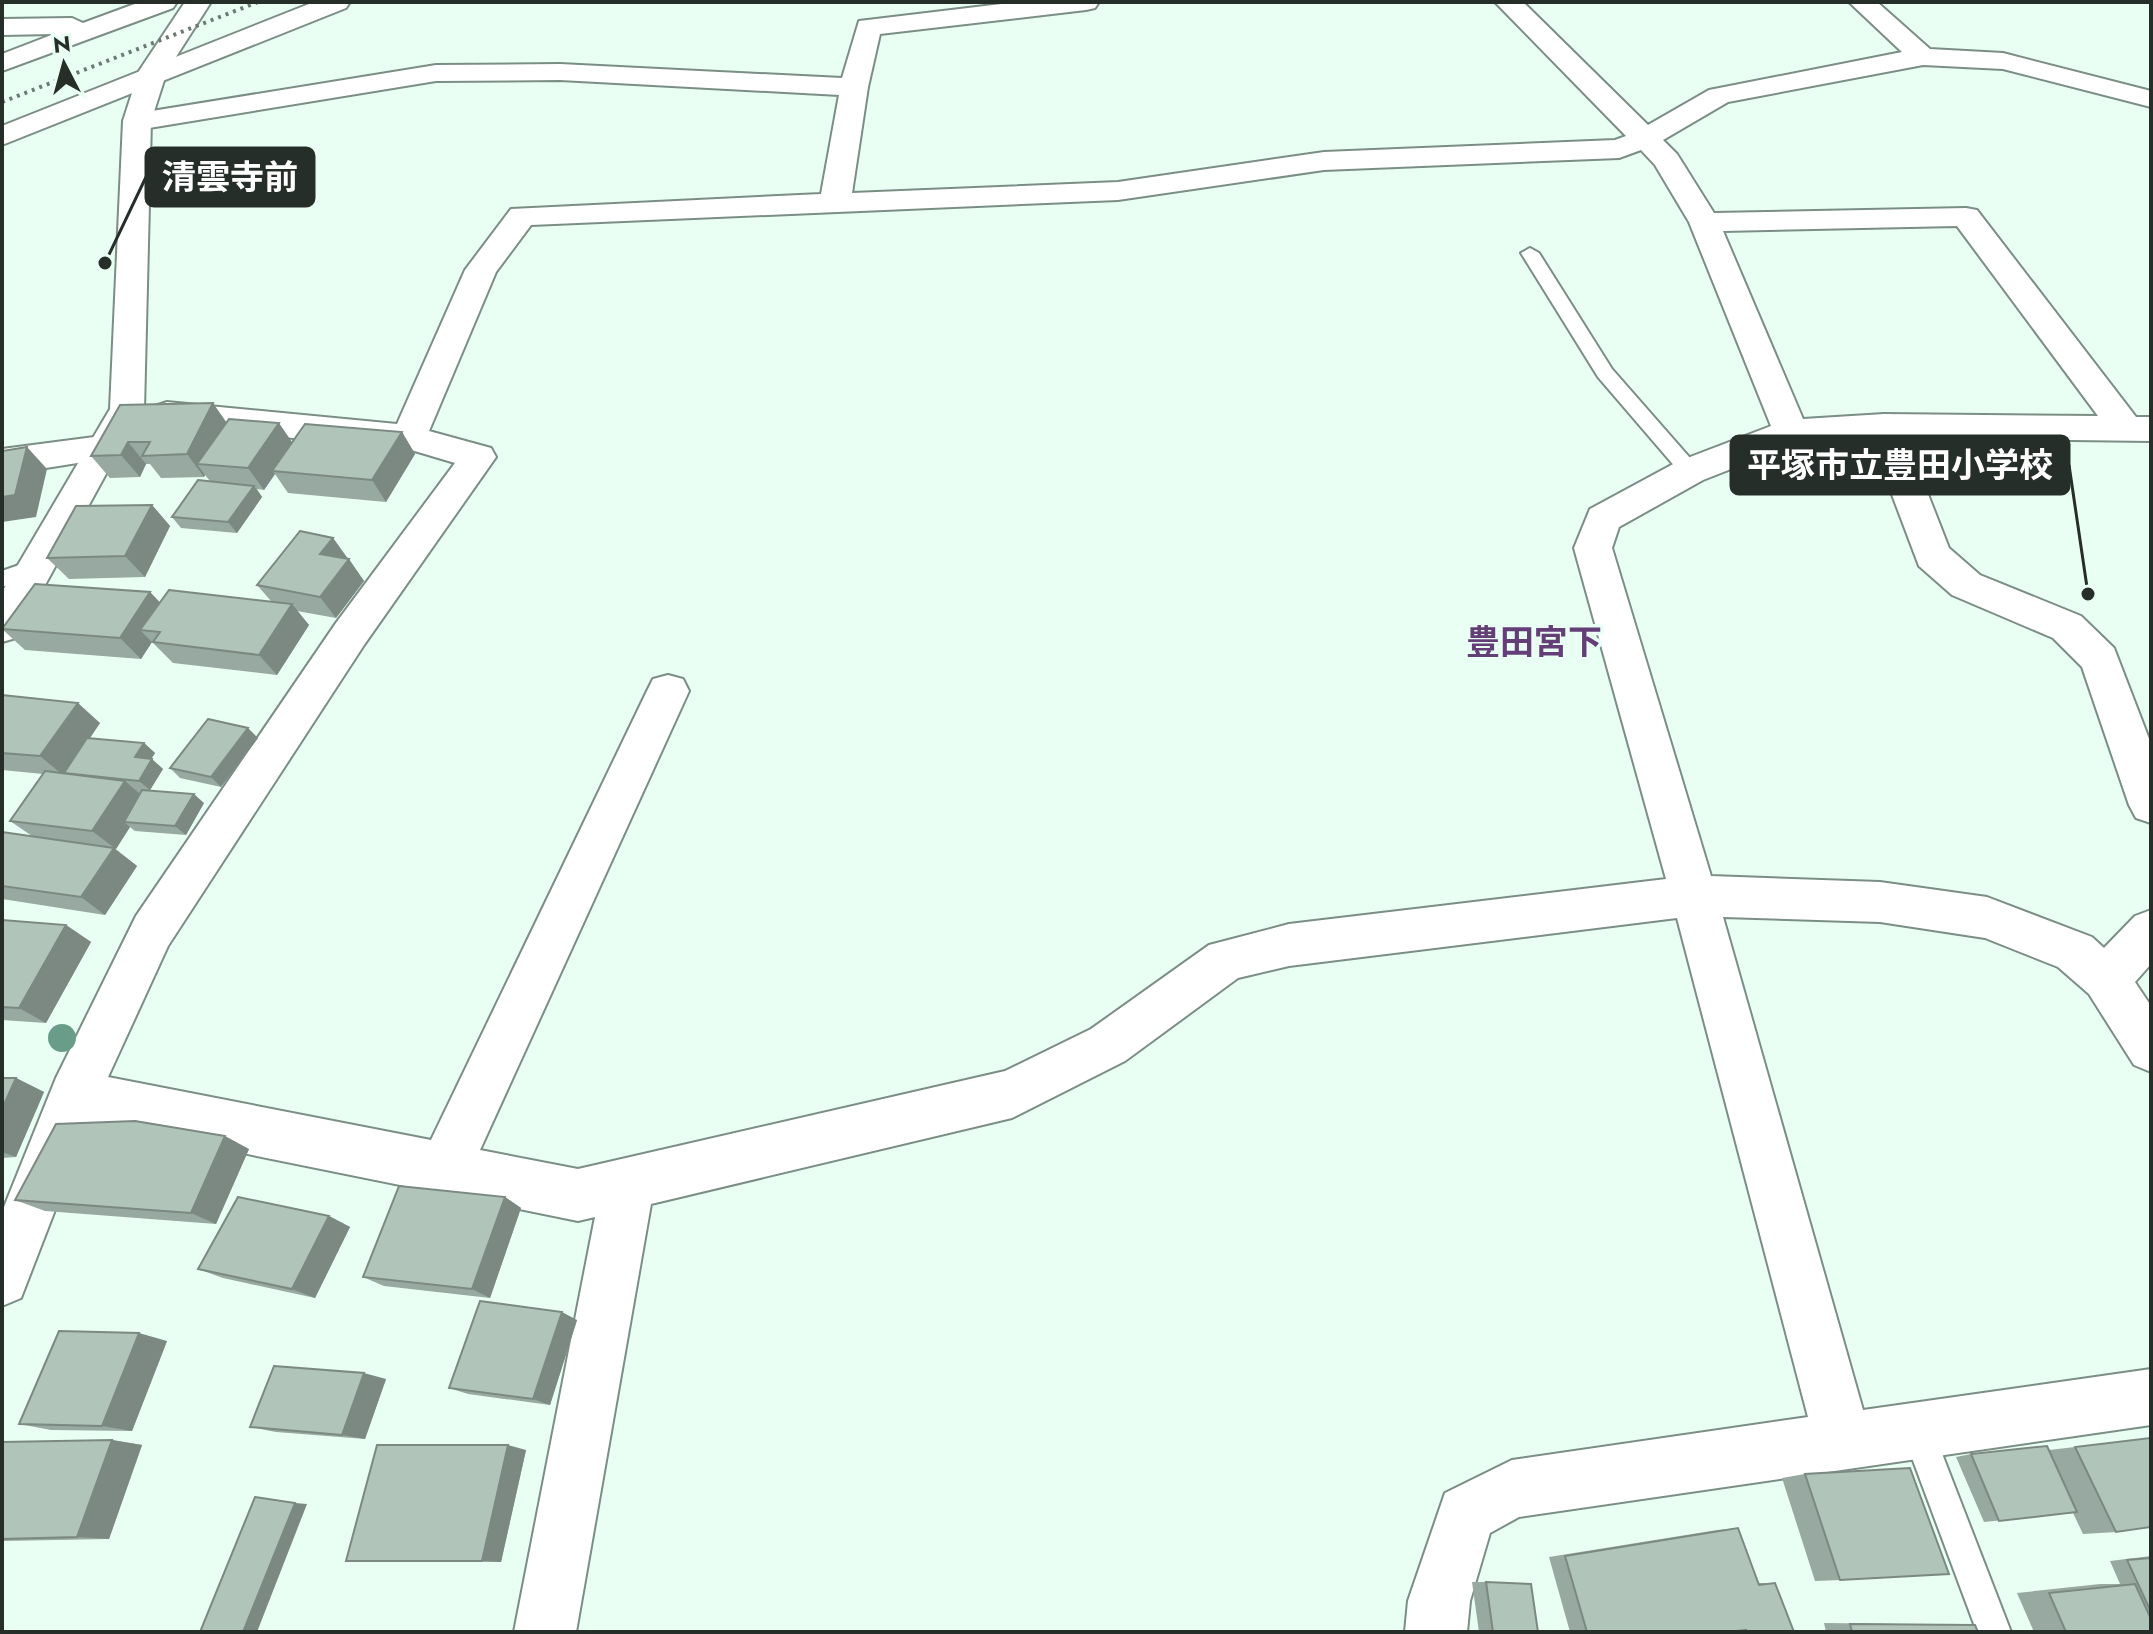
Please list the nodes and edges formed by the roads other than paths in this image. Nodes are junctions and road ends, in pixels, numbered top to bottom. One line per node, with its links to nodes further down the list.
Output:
1 (164, 2): 8 (street)
2 (198, 2): 12 (street)
3 (337, 2): 12 (street)
4 (1086, 2): 13 (street)
5 (1508, 2): 17 (street)
6 (1862, 2): 10 (street)
7 (1903, 2): 10 (street)
8 (98, 25): 9 (street); 11 (street)
9 (2, 27)
10 (1932, 58): 14 (street); 17 (street)
11 (2, 63)
12 (149, 75): 15 (street); 16 (street)
13 (854, 87): 15 (street); 18 (street)
14 (2151, 99)
15 (137, 121): 21 (street)
16 (2, 136)
17 (1646, 138): 18 (street); 19 (street)
18 (835, 203): 25 (street)
19 (1704, 222): 23 (street); 24 (street)
20 (1530, 253): 28 (lane)
21 (127, 410): 25 (street); 26 (street)
22 (1884, 426): 23 (street); 24 (street); 33 (street)
23 (2138, 429)
24 (1791, 432): 28 (street)
25 (409, 437): 38 (street)
26 (102, 448): 27 (street); 29 (street)
27 (2, 462)
28 (1690, 471): 34 (street)
29 (36, 567): 30 (lane); 31 (street)
30 (2, 579)
31 (2, 627)
32 (668, 691): 39 (street)
33 (2151, 805)
34 (1694, 896): 36 (street); 40 (street); 44 (street)
35 (2151, 931): 36 (street)
36 (2106, 979): 37 (street)
37 (2151, 1049)
38 (74, 1095): 39 (street); 41 (street)
39 (445, 1168): 40 (street)
40 (628, 1184): 45 (street)
41 (2, 1279)
42 (2151, 1397): 43 (street)
43 (1918, 1431): 44 (street); 47 (lane)
44 (1843, 1440): 46 (street)
45 (545, 1632)
46 (1436, 1632)
47 (1994, 1632)

